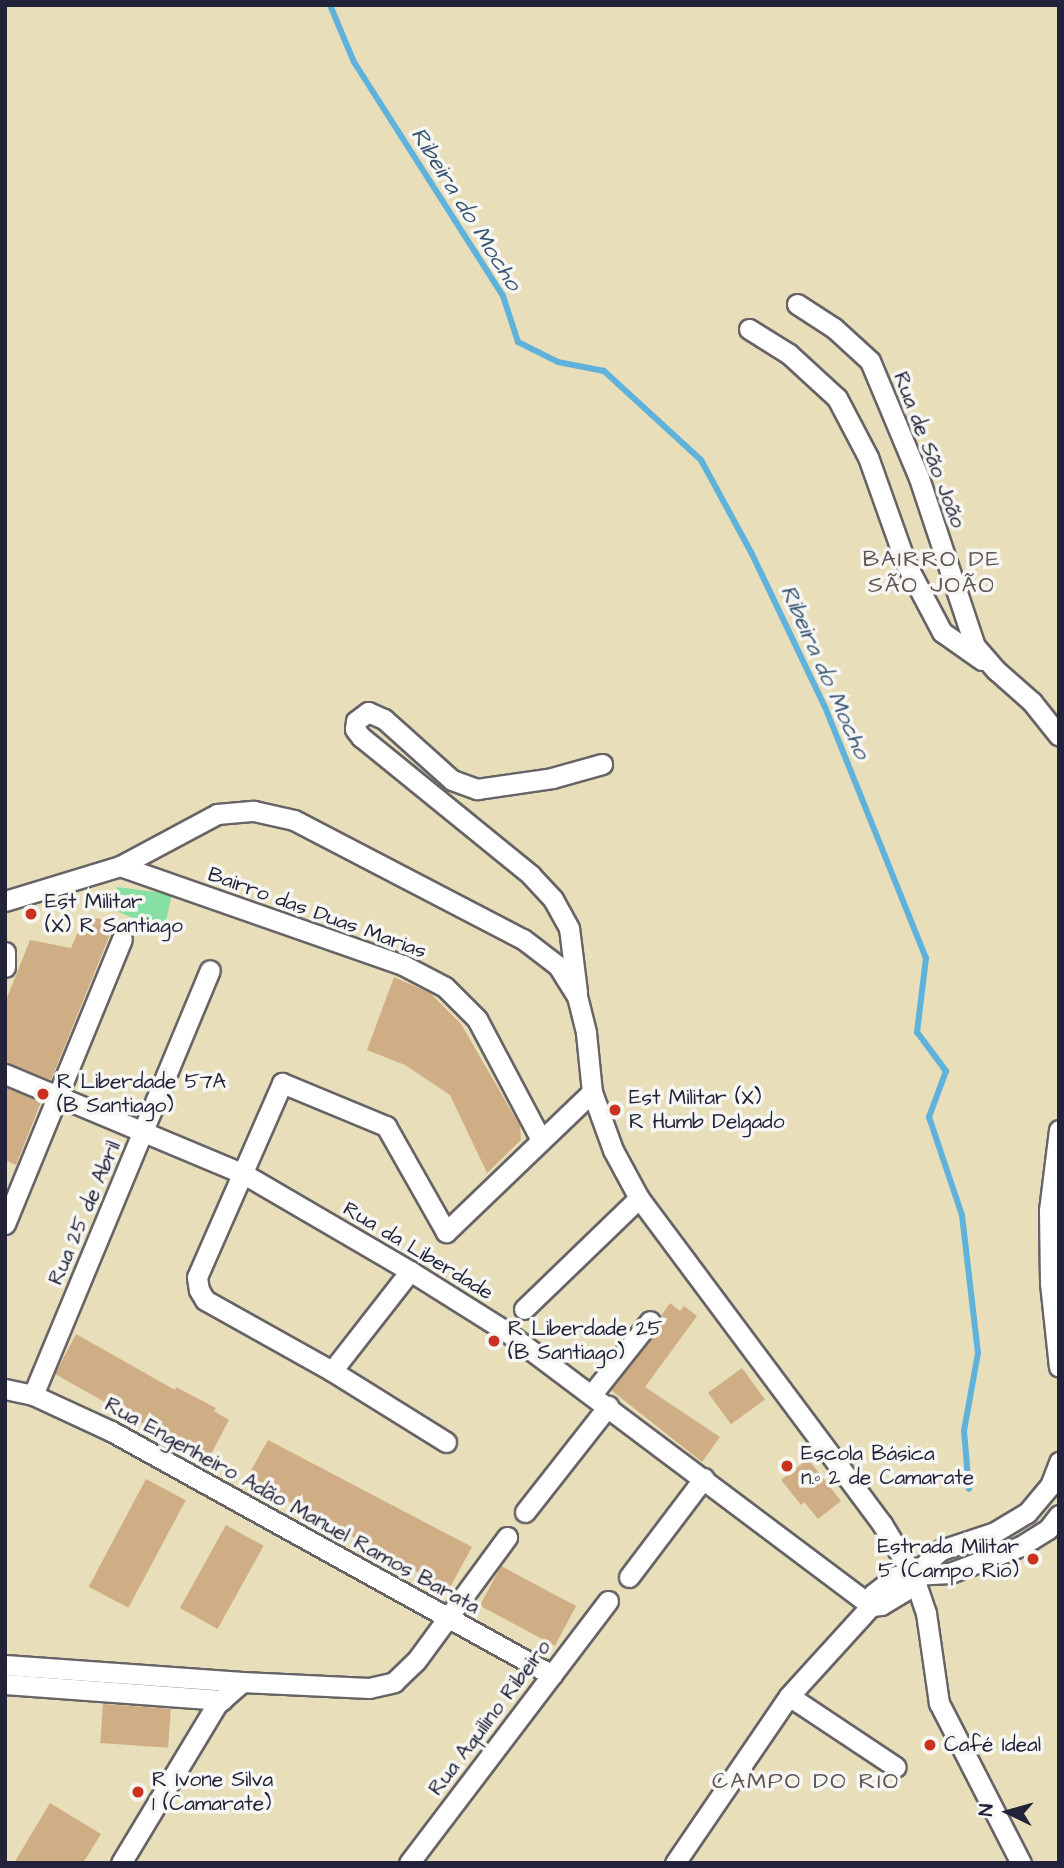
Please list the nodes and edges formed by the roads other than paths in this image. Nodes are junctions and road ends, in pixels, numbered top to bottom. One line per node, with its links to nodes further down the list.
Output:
1 (797, 304): 3 (street, Rua de São João)
2 (749, 329): 3 (street)
3 (997, 671): 4 (street, Rua de São João)
4 (1059, 737)
5 (602, 764): 12 (street)
6 (120, 866): 7 (street); 12 (street); 18 (street, Bairro das Duas Marias)
7 (5, 901)
8 (122, 939): 15 (street)
9 (5, 952): 10 (street)
10 (5, 967)
11 (210, 970): 17 (street, Rua 25 de Abril)
12 (577, 996): 14 (street)
13 (5, 1074): 15 (street, Rua da Liberdade)
14 (592, 1091): 18 (street); 20 (street)
15 (58, 1096): 17 (street, Rua da Liberdade); 21 (street)
16 (1059, 1130): 25 (street)
17 (144, 1132): 19 (street, Rua da Liberdade); 29 (street, Rua 25 de Abril)
18 (540, 1138): 19 (street)
19 (244, 1174): 22 (street, Rua da Liberdade); 26 (street)
20 (639, 1198): 23 (street); 37 (street)
21 (5, 1224)
22 (410, 1271): 26 (street); 28 (street, Rua da Liberdade)
23 (524, 1309)
24 (650, 1321): 28 (street)
25 (1059, 1367)
26 (332, 1371): 31 (street)
27 (5, 1389): 29 (street, Rua Engenheiro Adão Manuel Ramos Barata)
28 (592, 1394): 30 (street, Rua da Liberdade)
29 (33, 1395): 41 (street, Rua Engenheiro Adão Manuel Ramos Barata)
30 (608, 1406): 33 (street, Rua da Liberdade); 34 (street)
31 (446, 1442)
32 (1059, 1462): 37 (street)
33 (704, 1478): 38 (street); 40 (street, Rua da Liberdade)
34 (525, 1512)
35 (1059, 1515): 37 (street)
36 (507, 1537): 41 (street)
37 (913, 1575): 40 (street); 52 (street)
38 (629, 1577)
39 (608, 1601): 43 (street, Rua Aquilino Ribeiro)
40 (871, 1606): 46 (street)
41 (448, 1617): 43 (street, Rua Engenheiro Adão Manuel Ramos Barata); 44 (street)
42 (5, 1665): 44 (street)
43 (552, 1675): 50 (street, Rua Aquilino Ribeiro)
44 (242, 1682): 47 (street)
45 (5, 1684): 47 (street)
46 (789, 1696): 48 (street); 51 (street)
47 (222, 1700): 49 (street)
48 (897, 1767)
49 (121, 1863)
50 (409, 1863)
51 (675, 1863)
52 (1021, 1863)

